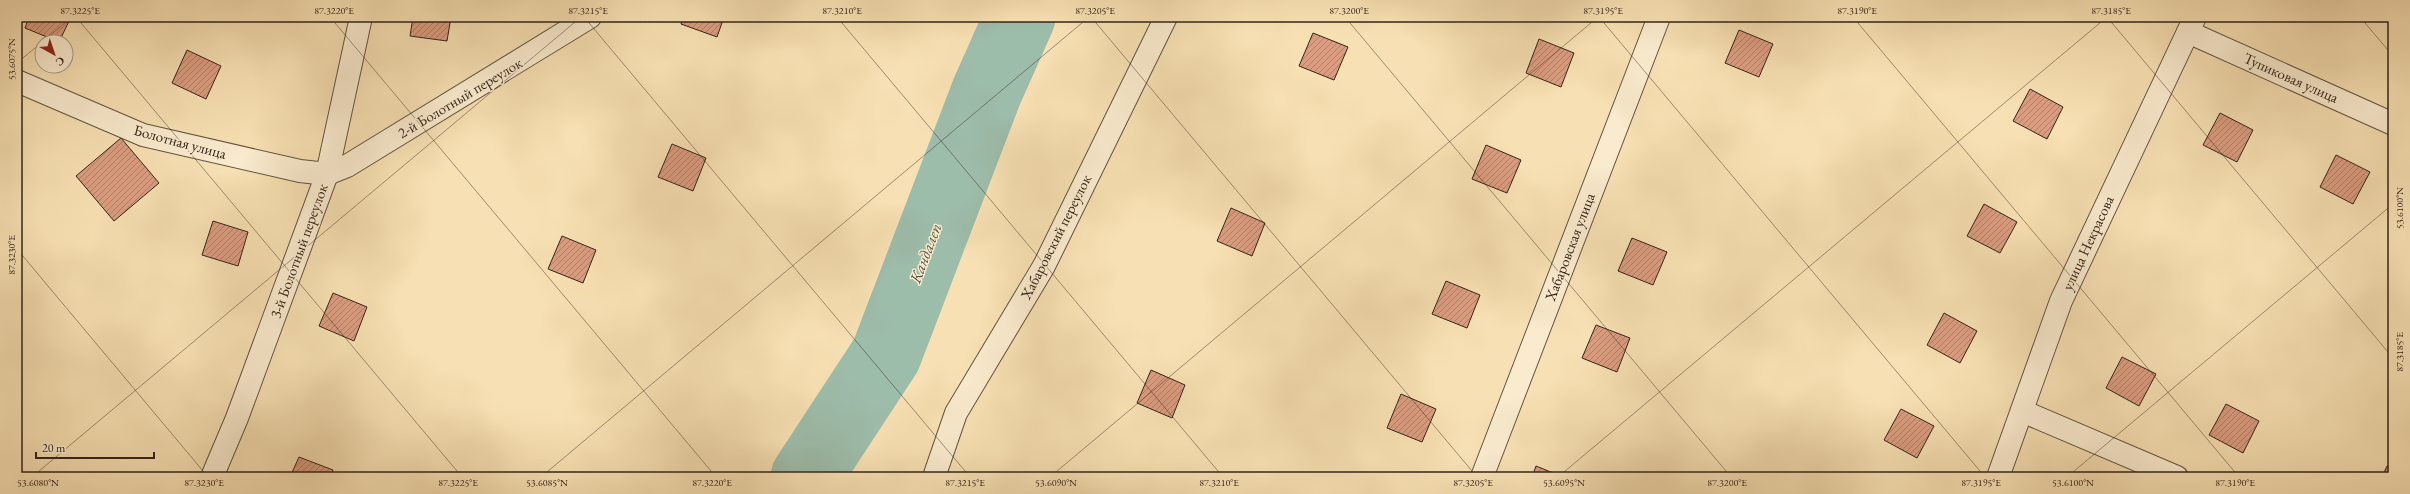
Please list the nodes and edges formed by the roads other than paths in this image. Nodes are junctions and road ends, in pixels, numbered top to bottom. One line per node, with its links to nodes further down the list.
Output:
1 (361, 17): 8 (street, 3-й Болотный переулок)
2 (590, 17): 8 (street, 2-й Болотный переулок)
3 (1166, 17): 11 (street, Хабаровский переулок)
4 (1660, 17): 12 (street, Хабаровская улица)
5 (2192, 25): 7 (street, Тупиковая улица); 9 (street, улица Некрасова)
6 (17, 81): 8 (street, Болотная улица)
7 (2393, 124)
8 (327, 174): 10 (street, 3-й Болотный переулок)
9 (2022, 411): 13 (street, улица Некрасова); 14 (street)
10 (212, 477)
11 (934, 477)
12 (1482, 477)
13 (1998, 477)
14 (2177, 477)

